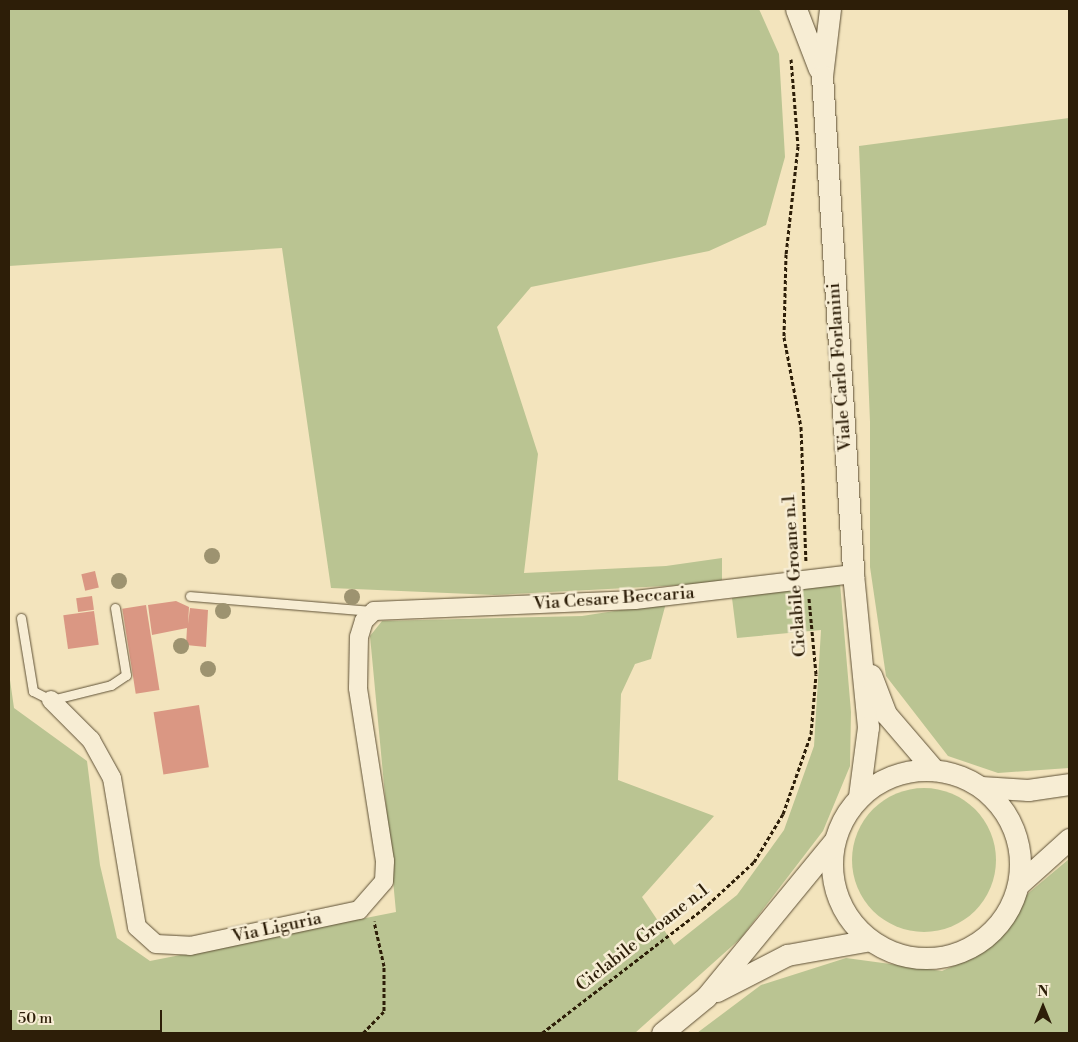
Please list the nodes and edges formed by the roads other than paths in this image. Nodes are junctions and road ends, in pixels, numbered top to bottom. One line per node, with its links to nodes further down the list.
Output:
1 (796, 9): 3 (street, Viale Carlo Forlanini)
2 (830, 9): 3 (street, Viale Carlo Forlanini)
3 (822, 76): 4 (street, Viale Carlo Forlanini)
4 (853, 574): 7 (street, Via Cesare Beccaria); 9 (street, Viale Carlo Forlanini)
5 (190, 596): 7 (lane)
6 (115, 608): 10 (lane)
7 (374, 611): 10 (street, Via Liguria)
8 (21, 618): 10 (lane)
9 (864, 656): 11 (street, Viale Carlo Forlanini); 14 (street, Viale Carlo Forlanini)
10 (51, 700)
11 (934, 770): 13 (street); 14 (street)
12 (1069, 784): 13 (street)
13 (981, 787): 17 (street)
14 (859, 796): 16 (street)
15 (1069, 839): 17 (street)
16 (834, 841): 18 (street); 19 (street)
17 (1018, 886): 18 (street)
18 (870, 940): 19 (street)
19 (706, 997): 20 (street)
20 (662, 1033)

